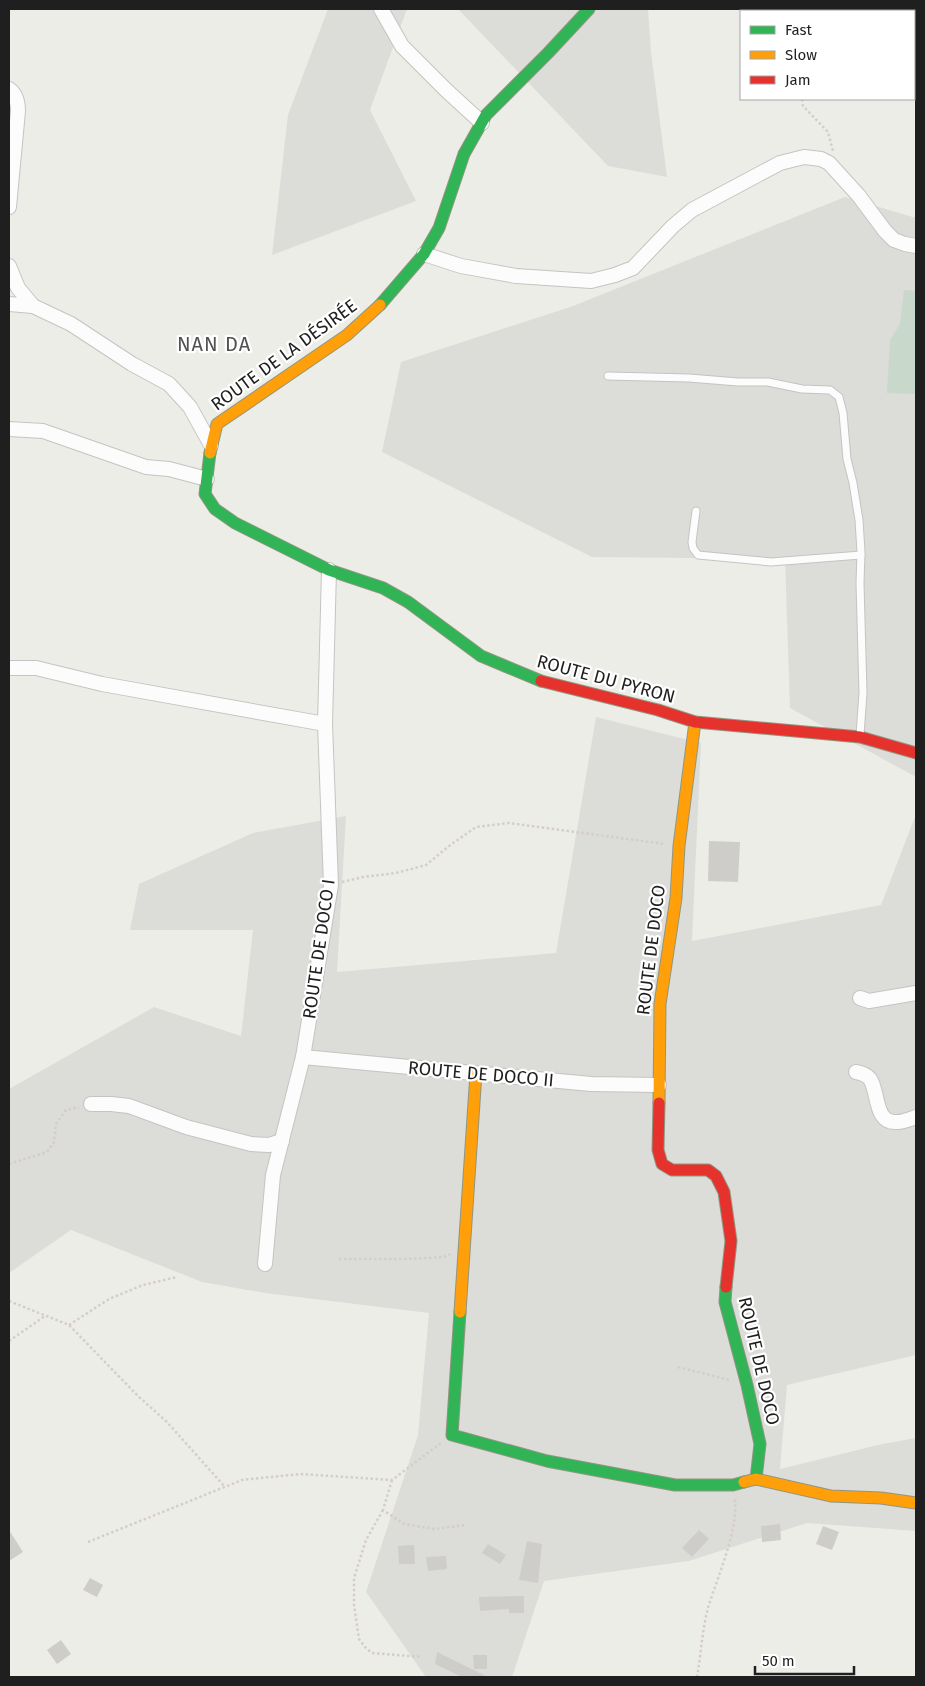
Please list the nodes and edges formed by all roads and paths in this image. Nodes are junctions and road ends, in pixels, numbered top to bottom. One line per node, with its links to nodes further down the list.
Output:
1 (381, 9): 5 (street)
2 (589, 9): 5 (street, ROUTE DE LA DÉSIRÉE)
3 (9, 89): 7 (street)
4 (802, 100): 6 (path)
5 (482, 122): 9 (street, ROUTE DE LA DÉSIRÉE)
6 (838, 174): 8 (street); 9 (street)
7 (9, 207)
8 (916, 246)
9 (424, 254): 15 (street, ROUTE DE LA DÉSIRÉE)
10 (9, 266): 12 (street)
11 (9, 304): 12 (street)
12 (34, 306): 15 (street)
13 (608, 376): 18 (lane)
14 (9, 429): 16 (street)
15 (211, 445): 16 (street, ROUTE DU PYRON)
16 (207, 479): 19 (street, ROUTE DU PYRON)
17 (696, 512): 18 (lane)
18 (861, 555): 23 (lane)
19 (329, 570): 21 (street, ROUTE DU PYRON); 22 (street, ROUTE DE DOCO I)
20 (9, 668): 22 (street)
21 (695, 722): 23 (street, ROUTE DU PYRON); 25 (street, ROUTE DE DOCO)
22 (325, 724): 26 (street, ROUTE DE DOCO I)
23 (860, 737): 24 (street, ROUTE DU PYRON)
24 (916, 753)
25 (679, 846): 26 (path); 32 (street, ROUTE DE DOCO)
26 (331, 886): 29 (street, ROUTE DE DOCO I)
27 (916, 993): 28 (street)
28 (860, 998)
29 (303, 1057): 31 (street, ROUTE DE DOCO II); 35 (street, ROUTE DE DOCO I)
30 (856, 1072): 34 (street)
31 (476, 1073): 32 (street, ROUTE DE DOCO II); 37 (street)
32 (659, 1085): 46 (street, ROUTE DE DOCO)
33 (91, 1104): 35 (street); 36 (path)
34 (916, 1117)
35 (282, 1141): 39 (street, ROUTE DE DOCO I)
36 (9, 1164)
37 (464, 1247): 38 (path); 47 (street)
38 (339, 1259)
39 (265, 1264)
40 (177, 1277): 43 (path)
41 (9, 1301): 42 (path)
42 (45, 1316): 43 (path); 44 (path)
43 (69, 1325): 51 (path)
44 (9, 1341)
45 (678, 1367): 46 (path)
46 (747, 1385): 48 (street, ROUTE DE DOCO)
47 (452, 1435): 49 (path); 50 (street)
48 (756, 1479): 50 (street); 52 (street)
49 (392, 1480): 51 (path); 53 (path)
50 (733, 1485): 57 (path)
51 (225, 1488): 55 (path)
52 (916, 1503)
53 (383, 1510): 54 (path); 56 (path)
54 (466, 1525)
55 (88, 1542)
56 (422, 1657)
57 (697, 1677)

